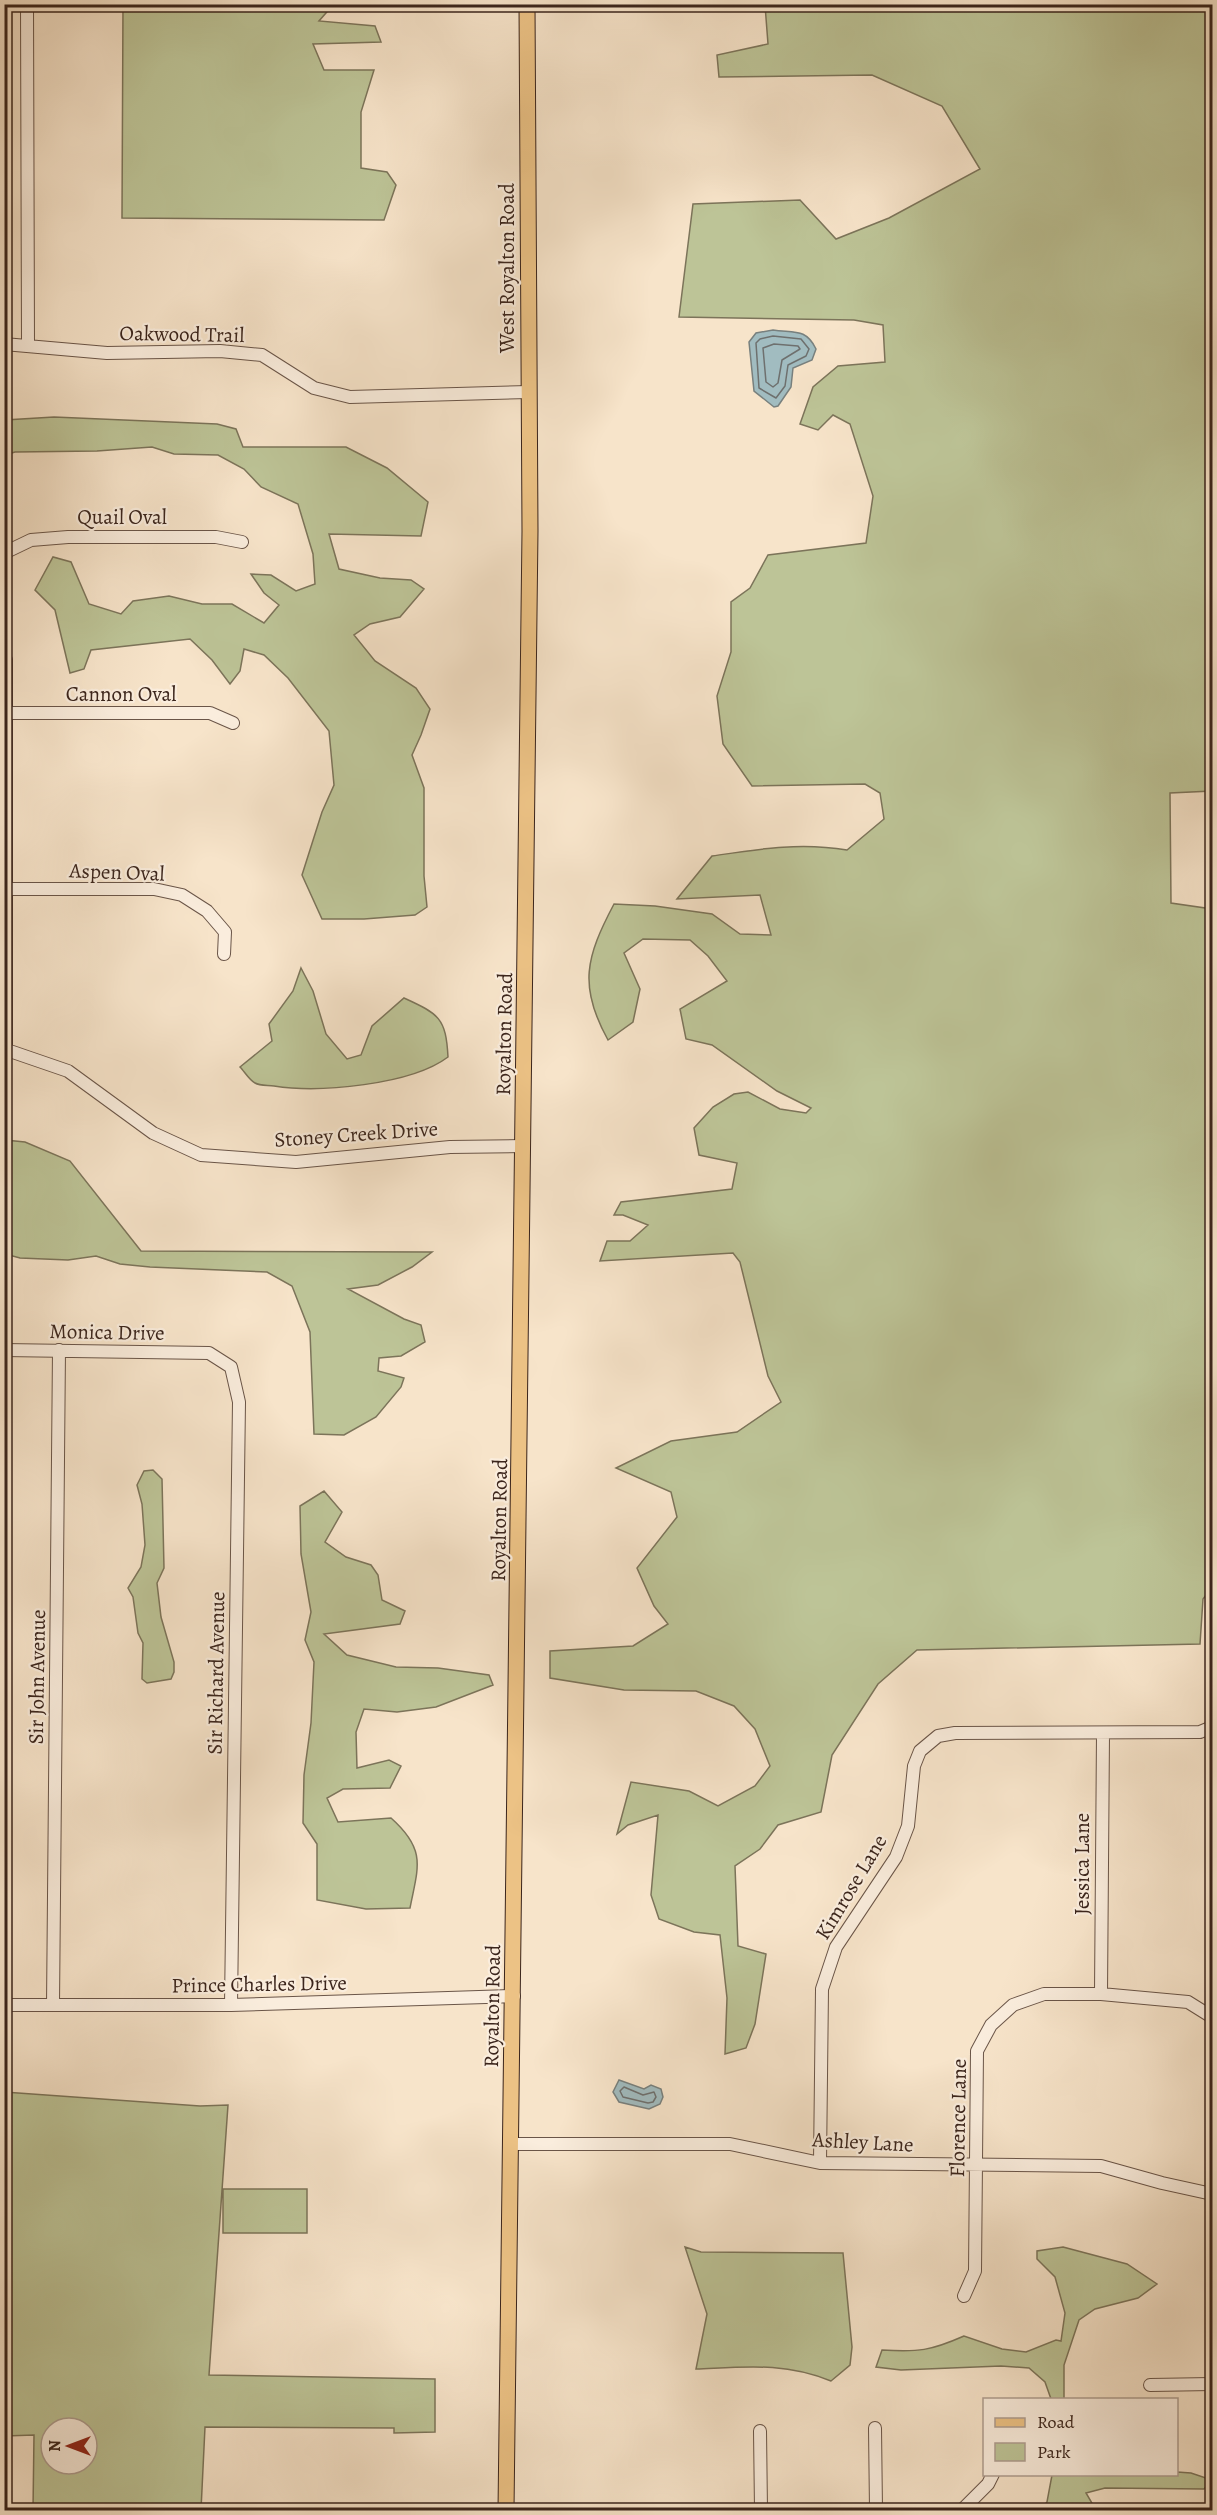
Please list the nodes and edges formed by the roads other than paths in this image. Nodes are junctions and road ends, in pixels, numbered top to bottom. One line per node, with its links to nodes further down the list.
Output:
1 (27, 4): 4 (street)
2 (527, 4): 5 (main road, West Royalton Road)
3 (4, 344): 4 (street, Oakwood Trail)
4 (28, 344): 5 (street, Oakwood Trail)
5 (528, 392): 6 (main road, West Royalton Road)
6 (530, 531): 15 (main road, Royalton Road)
7 (242, 542): 8 (street, Quail Oval)
8 (4, 553)
9 (4, 655): 10 (street)
10 (6, 713): 11 (street, Cannon Oval); 12 (street)
11 (232, 723)
12 (6, 889): 13 (street, Aspen Oval); 14 (street)
13 (224, 954)
14 (5, 1049): 15 (street, Stoney Creek Drive)
15 (524, 1146): 22 (main road, Royalton Road)
16 (4, 1350): 17 (street, Monica Drive)
17 (59, 1350): 18 (street, Monica Drive); 24 (street, Sir John Avenue)
18 (209, 1353): 25 (street, Sir Richard Avenue)
19 (1212, 1727): 20 (street, Kimrose Lane)
20 (1103, 1734): 21 (street, Jessica Lane); 28 (street, Kimrose Lane)
21 (1101, 1994): 26 (street, Florence Lane); 29 (street, Florence Lane)
22 (514, 1996): 25 (street, Prince Charles Drive); 27 (main road, Royalton Road)
23 (4, 2003): 24 (street, Prince Charles Drive)
24 (53, 2005): 25 (street, Prince Charles Drive)
25 (231, 2006)
26 (1212, 2017)
27 (509, 2144): 28 (street, Ashley Lane); 38 (main road, Royalton Road)
28 (820, 2163): 29 (street, Ashley Lane)
29 (977, 2166): 30 (street, Ashley Lane); 31 (street, Florence Lane)
30 (1212, 2194)
31 (964, 2296)
32 (1212, 2384): 33 (street)
33 (1150, 2385)
34 (875, 2428): 40 (street)
35 (760, 2432): 39 (street)
36 (992, 2476): 37 (street)
37 (962, 2510)
38 (506, 2511)
39 (761, 2511)
40 (876, 2511)

